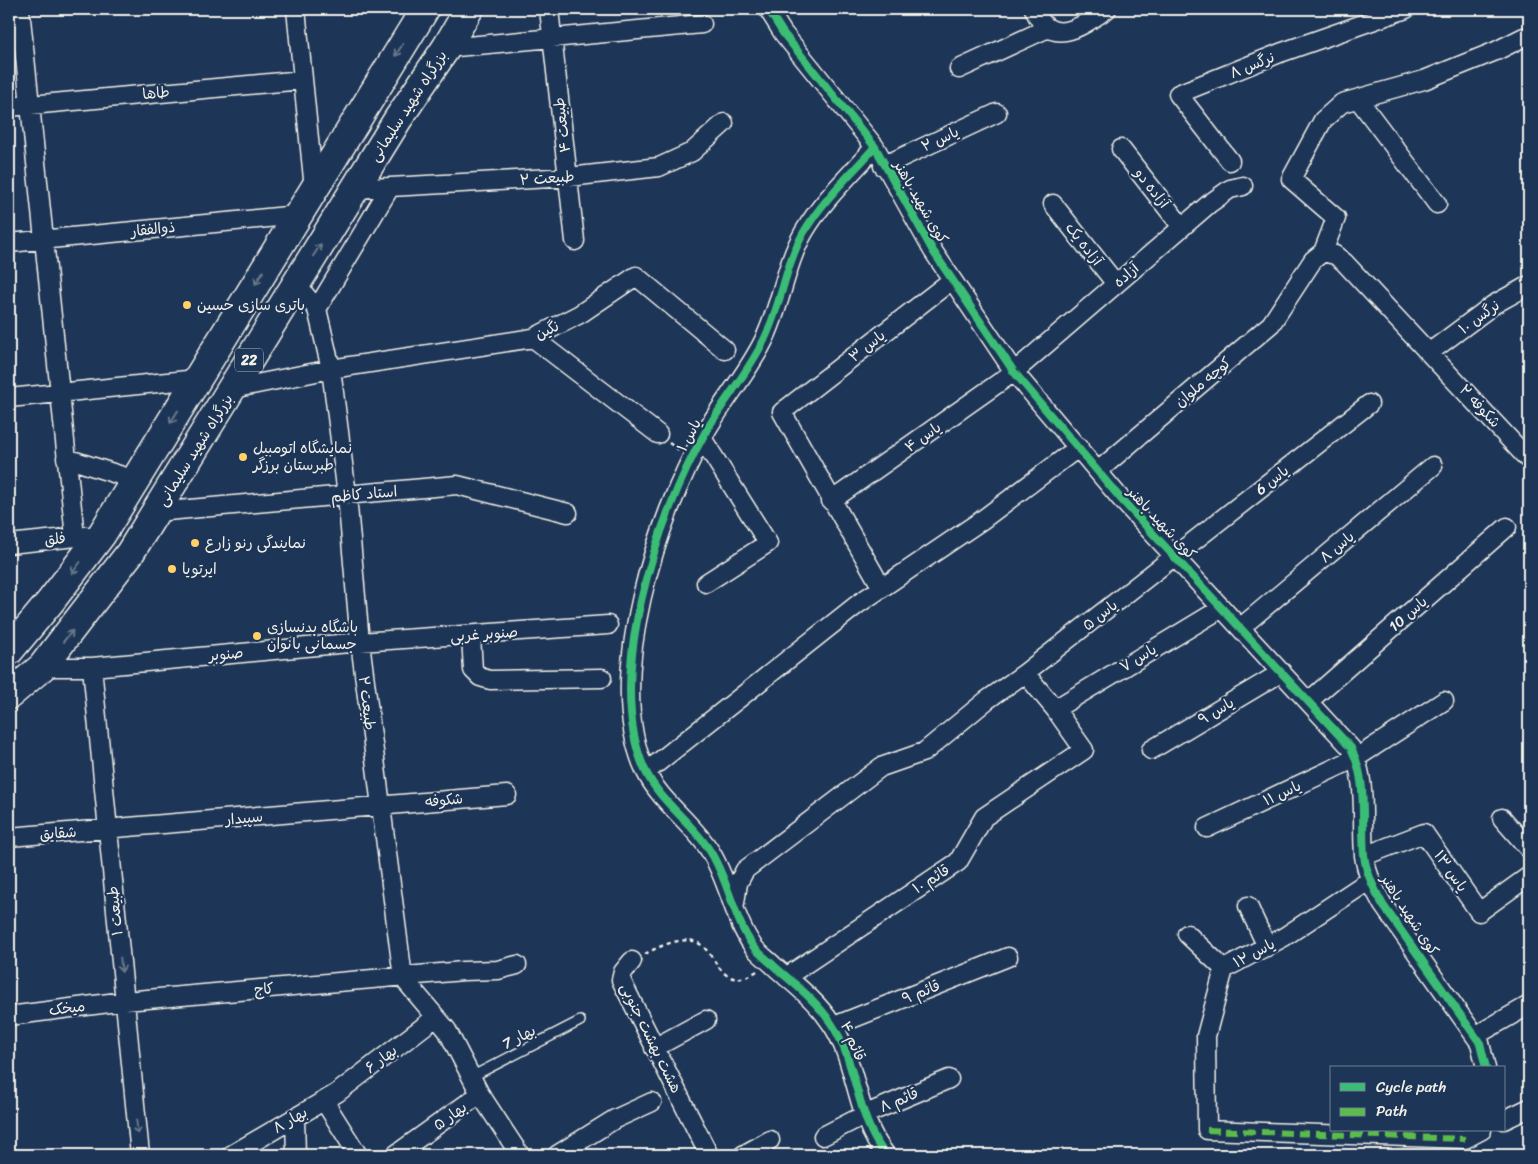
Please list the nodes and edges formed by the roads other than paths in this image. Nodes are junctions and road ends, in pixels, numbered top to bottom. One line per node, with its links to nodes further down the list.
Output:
1 (20, 9): 18 (street)
2 (296, 9): 16 (street)
3 (425, 9): 28 (highway, 22, one-way to 28)
4 (469, 9): 14 (highway, بزرگراه شهید سلیمانی / 22)
5 (549, 9): 13 (street, طبیعت ۴)
6 (768, 9): 22 (street, کوی شهید باهنر)
7 (1034, 9): 11 (street)
8 (1107, 9): 11 (street)
9 (1406, 9): 24 (street, نرگس ۸)
10 (702, 24): 13 (street)
11 (1046, 29): 15 (street)
12 (1524, 37): 17 (street)
13 (552, 39): 14 (street); 26 (street, طبیعت ۴)
14 (446, 48): 29 (highway, بزرگراه شهید سلیمانی / 22)
15 (958, 69)
16 (303, 80): 18 (street, طاها); 28 (street)
17 (1358, 98): 32 (street); 38 (street)
18 (30, 105): 19 (street, طاها); 35 (street)
19 (9, 107)
20 (997, 113): 25 (street, یاس ۲)
21 (724, 123): 26 (street, طبیعت ٣)
22 (875, 147): 25 (street, کوی شهید باهنر); 55 (street, یاس ۱)
23 (1121, 149): 34 (street, آزاده دو)
24 (1230, 161)
25 (883, 166): 39 (street, کوی شهید باهنر)
26 (569, 177): 30 (street, طبیعت ٣); 36 (street, طبیعت ۴)
27 (1243, 186): 34 (street, آزاده)
28 (314, 189): 33 (highway, 22)
29 (354, 189): 30 (street, طبیعت ٣); 40 (highway, بزرگراه شهید سلیمانی / 22, one-way to 29)
30 (389, 189): 43 (street)
31 (1053, 204): 41 (street, آزاده یک)
32 (1437, 204)
33 (298, 215): 35 (street, ذوالفقار); 49 (highway, 22, one-way to 49)
34 (1182, 227): 41 (street, آزاده)
35 (44, 240): 37 (street, ذوالفقار); 51 (street)
36 (575, 241)
37 (9, 243)
38 (1323, 252): 46 (street, شکوفه ۲); 60 (street, کوچه ملوان)
39 (952, 280): 48 (street, کوی شهید باهنر); 63 (street, یاس ۳)
40 (296, 284): 43 (street); 50 (highway, بزرگراه شهید سلیمانی / 22)
41 (1116, 284): 48 (street, آزاده)
42 (1529, 285): 46 (street, نرگس ۱۰)
43 (317, 309): 47 (street, طبیعت ۲)
44 (533, 338): 45 (street, نگین); 47 (street, نگین); 54 (street)
45 (725, 350)
46 (1430, 352): 58 (street, شکوفه ۲)
47 (331, 369): 50 (street, نگین); 62 (street, طبیعت ۲)
48 (1014, 372): 56 (street, کوی شهید باهنر); 63 (street, یاس ۴)
49 (197, 379): 51 (street); 61 (highway, 22, one-way to 61)
50 (232, 389): 64 (highway, بزرگراه شهید سلیمانی / 22)
51 (60, 392): 52 (street); 57 (street)
52 (9, 398)
53 (1369, 404): 70 (street, یاس 6)
54 (658, 434)
55 (702, 438): 71 (street); 90 (street, یاس ۱)
56 (1079, 446): 60 (street, کوی شهید باهنر); 72 (street)
57 (66, 458): 61 (street); 68 (street)
58 (1529, 460)
59 (1433, 466): 75 (street, یاس ۸)
60 (1098, 471): 70 (street, کوی شهید باهنر)
61 (135, 480): 67 (highway, 22)
62 (346, 495): 64 (street, استاد کاظم); 65 (street, استاد کاظم); 77 (street, طبیعت ۲)
63 (831, 501): 72 (street)
64 (156, 512): 79 (highway, بزرگراه شهید سلیمانی / 22, one-way to 64)
65 (568, 513)
66 (1507, 527): 85 (street, یاس 10)
67 (102, 534): 68 (street, فلق); 78 (highway, 22, one-way to 78)
68 (75, 537): 69 (street, فلق)
69 (9, 544)
70 (1174, 557): 73 (street, کوی شهید باهنر); 82 (street, یاس ۵)
71 (706, 583)
72 (882, 588): 90 (street)
73 (1222, 608): 75 (street, کوی شهید باهنر); 87 (street, یاس ۷)
74 (608, 625): 76 (street, صنوبر غربی)
75 (1240, 628): 81 (street, کوی شهید باهنر)
76 (471, 636): 77 (street, صنوبر غربی); 83 (street)
77 (360, 642): 80 (street, صنوبر); 92 (street, طبیعت ۲)
78 (9, 651)
79 (42, 667): 80 (street, صنوبر); 84 (highway, بزرگراه شهید سلیمانی / 22)
80 (92, 667): 95 (street, طبیعت ۱)
81 (1282, 672): 85 (street, کوی شهید باهنر); 88 (street, یاس ۹)
82 (1025, 673): 87 (street); 101 (street, یاس ۵)
83 (602, 678)
84 (9, 695)
85 (1309, 701): 89 (street, کوی شهید باهنر)
86 (1444, 701): 89 (street, یاس ۱۱)
87 (1055, 709): 109 (street, قائم ۱۰)
88 (1151, 750)
89 (1356, 758): 94 (street, یاس ۱۱); 98 (street, کوی شهید باهنر)
90 (646, 772): 101 (street, یاس ۱)
91 (507, 795): 92 (street, شکوفه)
92 (380, 806): 95 (street, سپیدار); 110 (street, طبیعت ۲)
93 (1502, 818): 97 (street)
94 (1207, 828)
95 (107, 830): 96 (street, شقایق); 111 (street, طبیعت ۱, one-way to 111)
96 (9, 836)
97 (1529, 848)
98 (1364, 856): 99 (street, یاس ۱۳); 100 (street, کوی شهید باهنر)
99 (1529, 876)
100 (1370, 880): 104 (street, یاس ۱۲); 118 (street, کوی شهید باهنر)
101 (735, 906): 109 (street, قائم ۴)
102 (1248, 906): 104 (street)
103 (1187, 934): 108 (street)
104 (1267, 947): 108 (street, یاس ۱۲)
105 (1008, 957): 117 (street, قائم ۹)
106 (632, 961): 119 (street, هشت بهشت جنوبی)
107 (518, 965): 110 (street, کاج)
108 (1224, 969): 133 (street, یاس ۱۲)
109 (786, 977): 117 (street, قائم ۴)
110 (403, 978): 111 (street, کاج); 114 (street)
111 (125, 1001): 113 (street, میخک); 134 (street, طبیعت ۱, one-way to 134)
112 (1529, 1005): 118 (street)
113 (9, 1016)
114 (436, 1017): 121 (street); 124 (street, بهار ۶)
115 (706, 1020): 119 (street)
116 (580, 1021): 121 (lane, بهار 7)
117 (834, 1026): 127 (street, قائم ۴)
118 (1475, 1036): 120 (street, کوی شهید باهنر)
119 (654, 1048): 141 (street, هشت بهشت جنوبی)
120 (1486, 1066)
121 (471, 1077): 123 (street)
122 (949, 1079): 127 (street, قائم ۸)
123 (480, 1094): 138 (street, بهار ۵); 139 (street)
124 (324, 1101): 128 (street, بهار ۸); 137 (street)
125 (652, 1102): 140 (street)
126 (1529, 1108): 129 (street)
127 (866, 1114): 131 (street, قائم ۸); 143 (street, قائم ۴)
128 (295, 1118): 135 (street, بهار ۸); 136 (street)
129 (1506, 1119)
130 (1479, 1132): 133 (street)
131 (823, 1136)
132 (770, 1140): 142 (street)
133 (1467, 1141)
134 (140, 1155)
135 (231, 1155)
136 (296, 1155)
137 (358, 1155)
138 (395, 1155)
139 (520, 1155)
140 (557, 1155)
141 (709, 1155)
142 (743, 1155)
143 (886, 1155)

